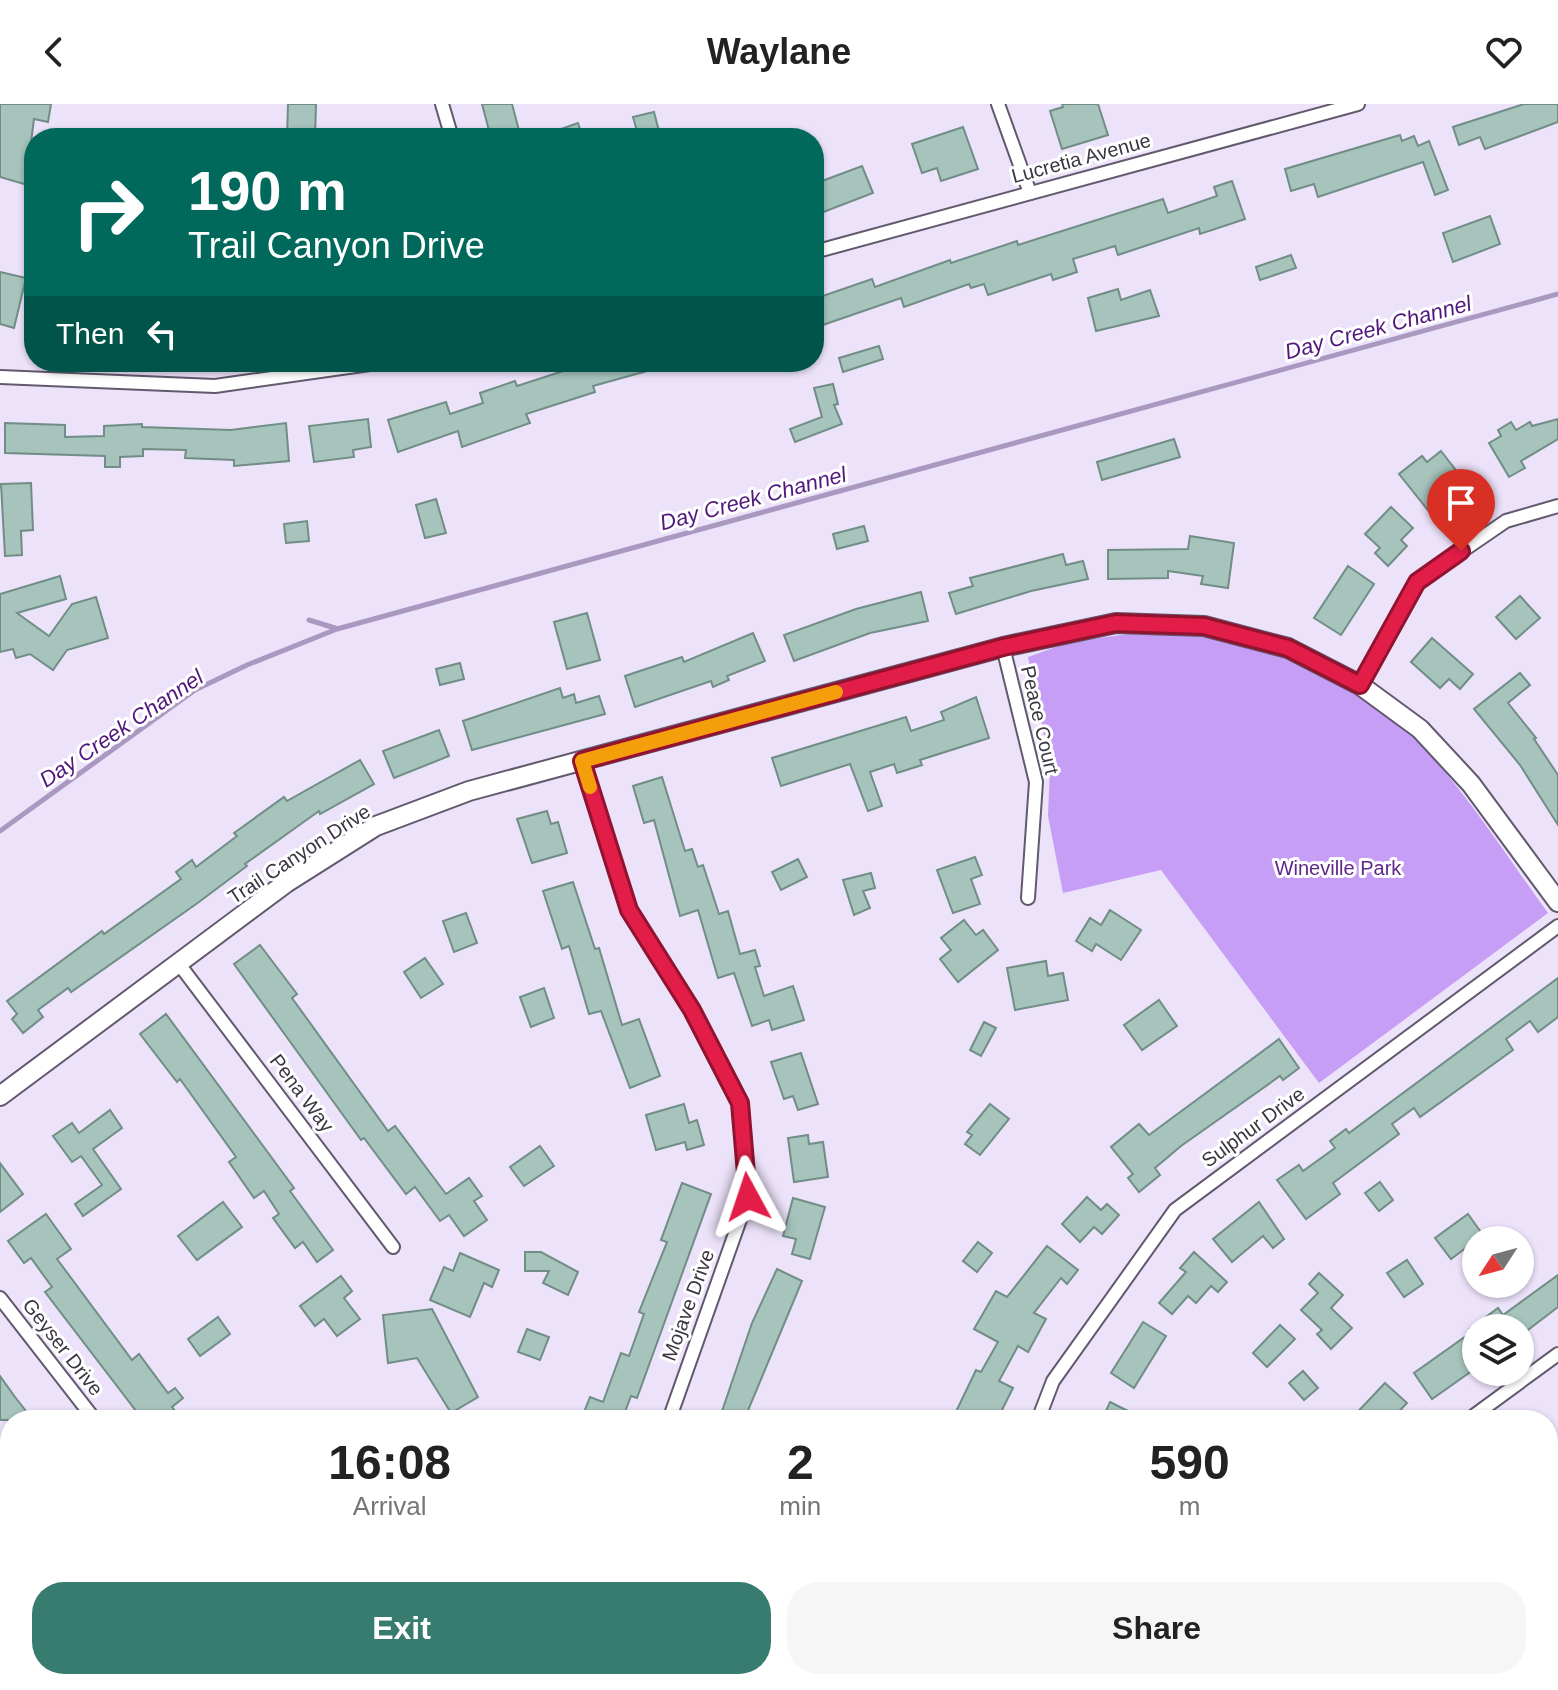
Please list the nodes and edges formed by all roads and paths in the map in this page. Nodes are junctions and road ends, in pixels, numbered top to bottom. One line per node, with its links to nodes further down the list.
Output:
1 (442, 104): 4 (street)
2 (998, 104): 5 (street)
3 (1358, 104): 5 (street, Lucretia Avenue)
4 (449, 128)
5 (1030, 193): 6 (street, Lucretia Avenue)
6 (824, 249)
7 (314, 372): 8 (street)
8 (0, 377)
9 (1558, 506): 11 (street)
10 (1003, 647): 11 (street, Trail Canyon Drive); 12 (street, Trail Canyon Drive); 13 (street, Peace Court)
11 (1360, 685): 14 (street, Trail Canyon Drive)
12 (582, 761): 16 (street, Trail Canyon Drive); 22 (street, Mojave Drive)
13 (1028, 898)
14 (1558, 902)
15 (1558, 926): 23 (street, Sulphur Drive)
16 (179, 964): 17 (street, Trail Canyon Drive); 18 (street, Pena Way)
17 (0, 1096)
18 (393, 1247)
19 (0, 1298): 21 (street, Geyser Drive)
20 (1558, 1354): 24 (street)
21 (87, 1410)
22 (673, 1410)
23 (1042, 1410)
24 (1482, 1410)

